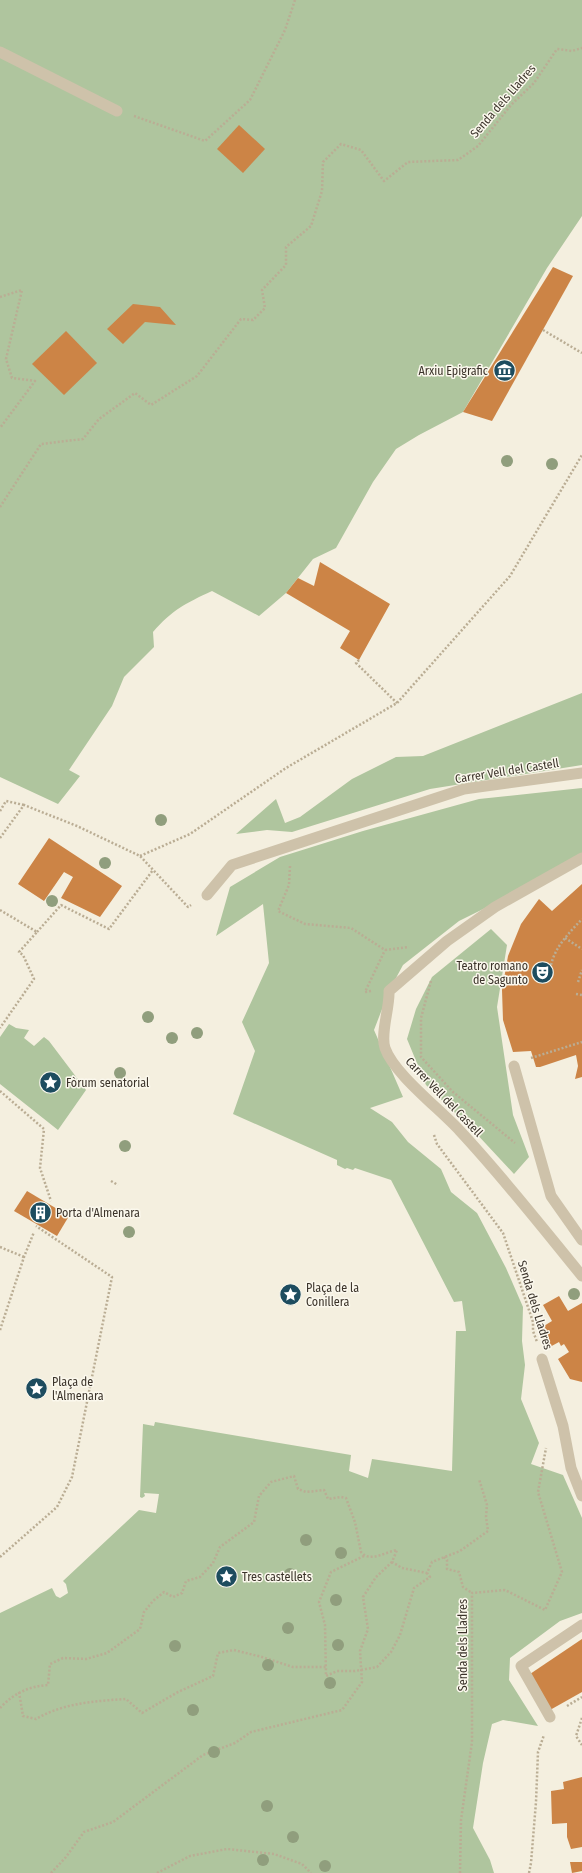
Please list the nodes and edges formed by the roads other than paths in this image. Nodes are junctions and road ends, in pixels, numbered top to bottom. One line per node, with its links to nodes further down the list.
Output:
1 (0, 52): 2 (street)
2 (117, 111)
3 (582, 773): 5 (street, Carrer Vell del Castell)
4 (582, 858): 8 (street, Carrer Vell del Castell)
5 (207, 895)
6 (514, 1066): 7 (street)
7 (582, 1240)
8 (582, 1276)
9 (542, 1359): 10 (street)
10 (582, 1496)
11 (582, 1625): 12 (street)
12 (550, 1717)

